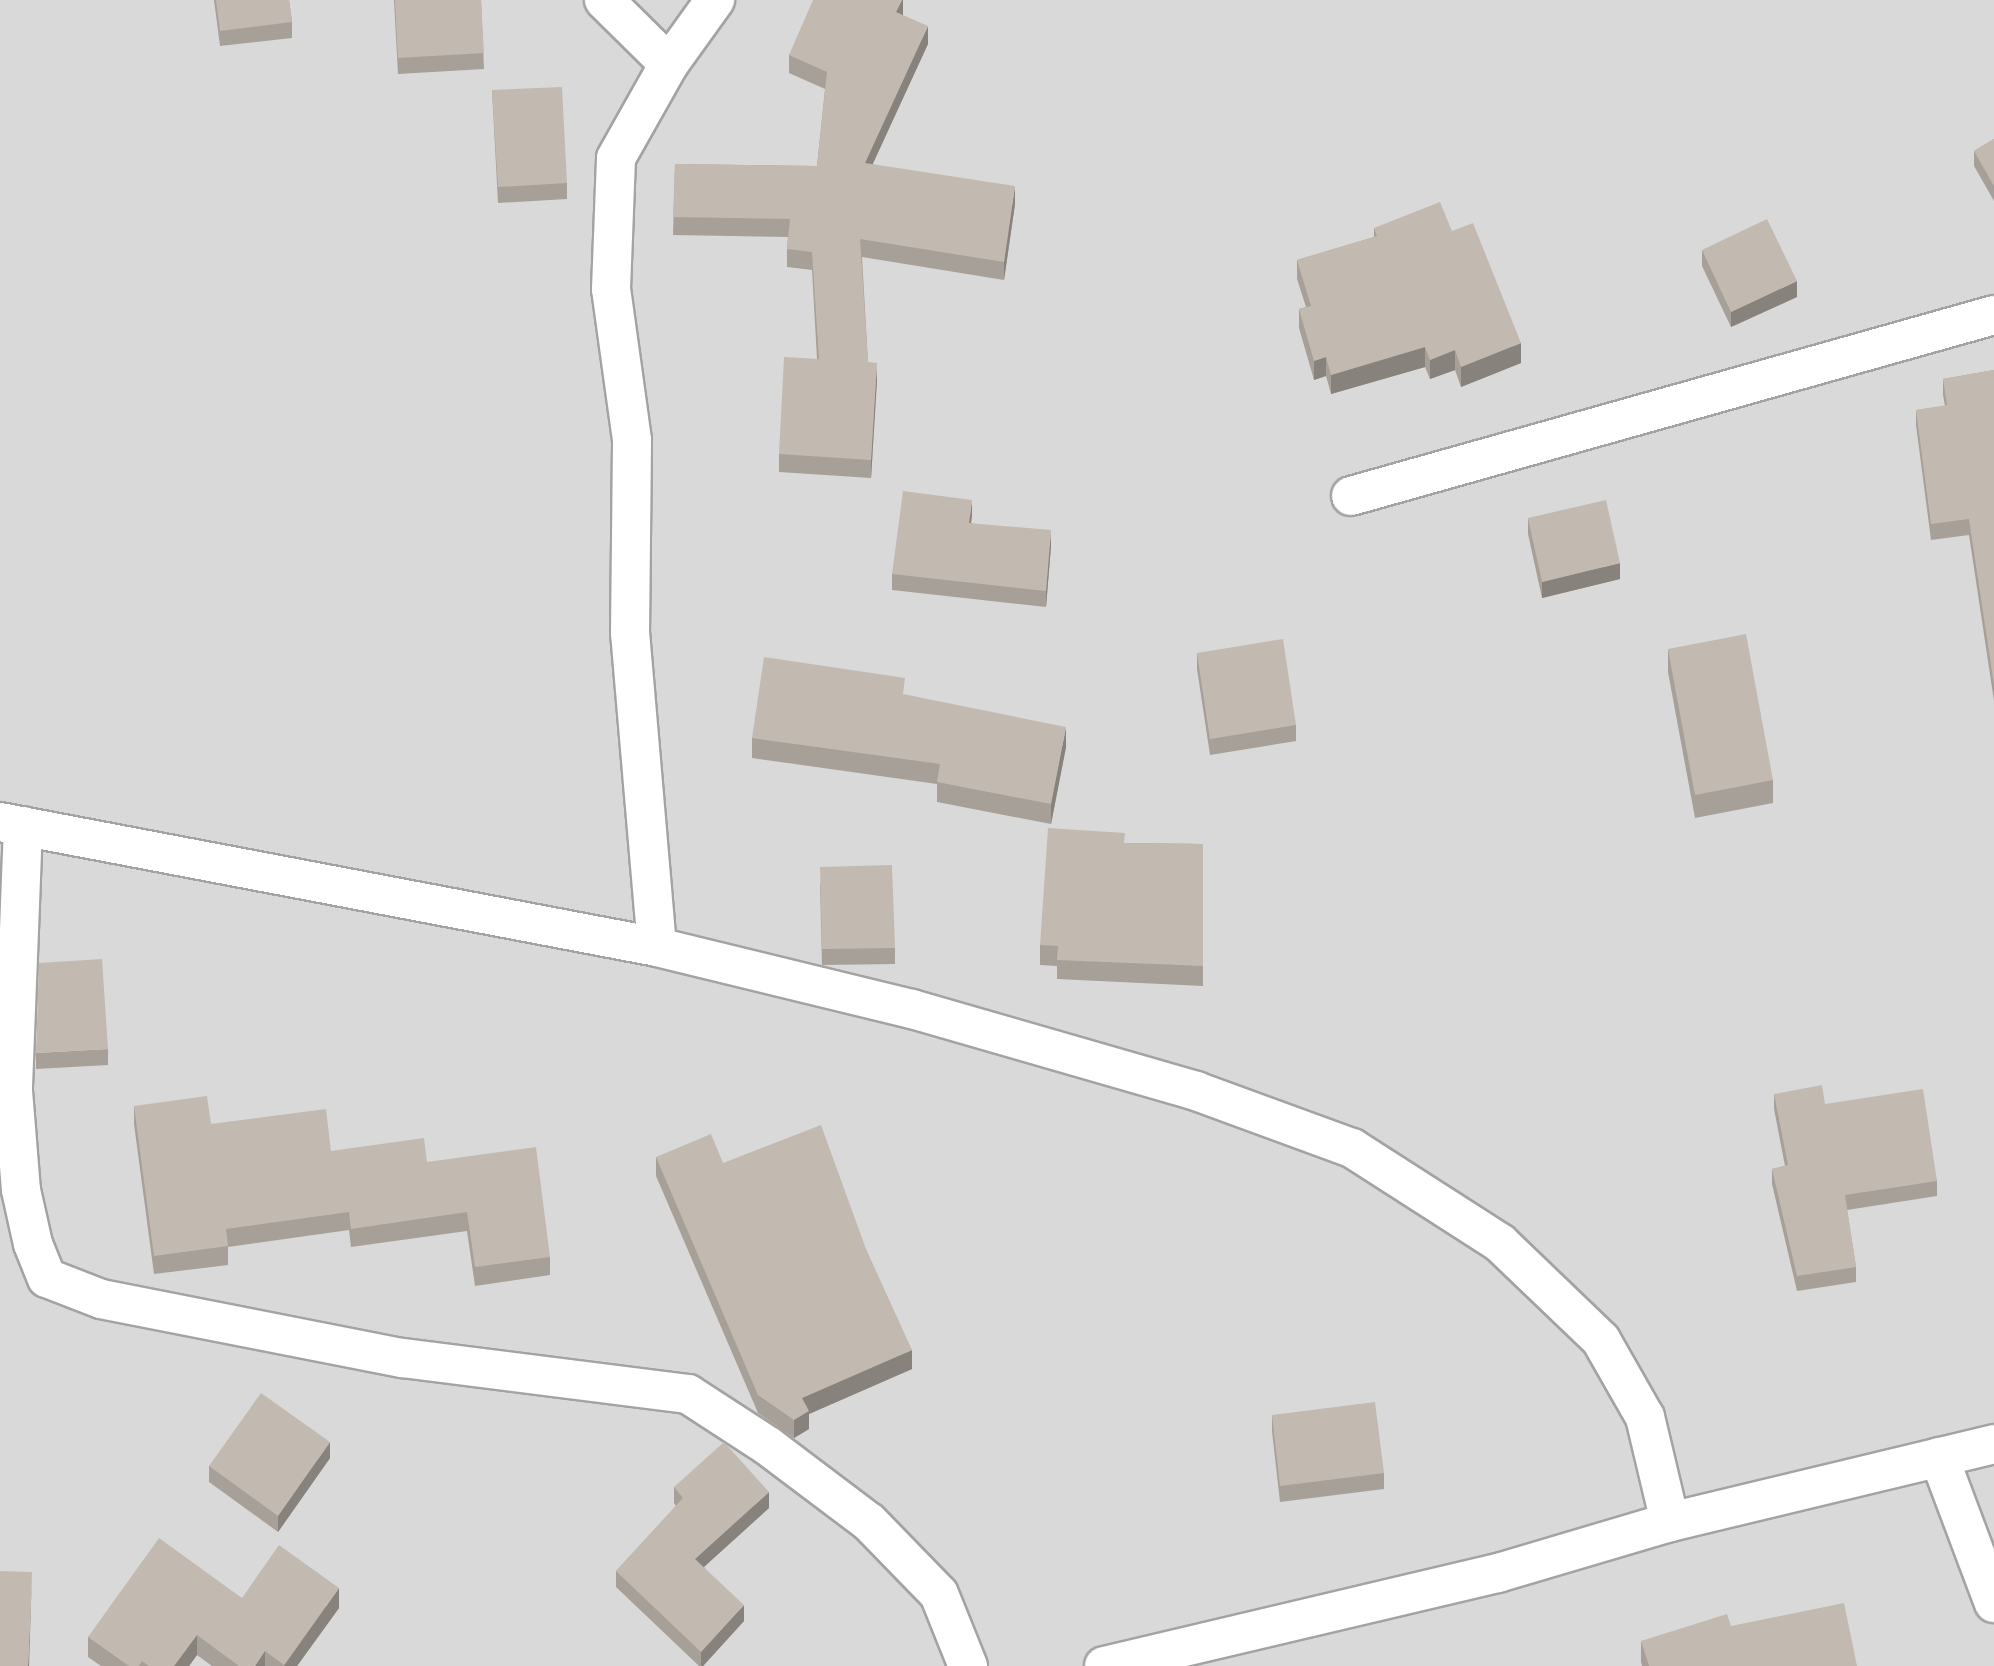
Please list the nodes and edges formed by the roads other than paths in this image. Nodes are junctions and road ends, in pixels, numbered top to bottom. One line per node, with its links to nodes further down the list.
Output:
1 (604, 0): 3 (street)
2 (715, 0): 3 (street)
3 (669, 64): 7 (street)
4 (1994, 315): 5 (street)
5 (1351, 496)
6 (12, 824): 7 (street); 12 (street)
7 (657, 947): 10 (street)
8 (1994, 1444): 9 (street)
9 (1939, 1457): 10 (street); 11 (street)
10 (1670, 1522): 13 (street)
11 (1994, 1603)
12 (968, 1666)
13 (1104, 1666)

